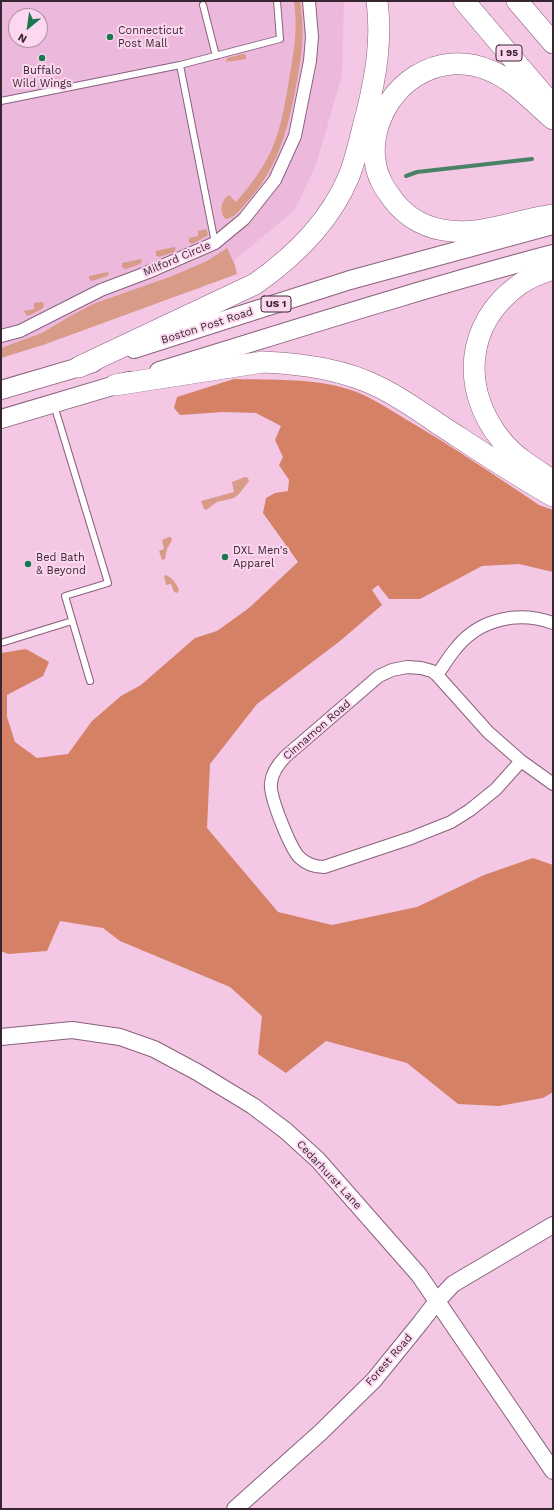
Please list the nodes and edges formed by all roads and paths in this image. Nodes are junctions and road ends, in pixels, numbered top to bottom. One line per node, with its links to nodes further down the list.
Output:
1 (277, 1): 8 (lane)
2 (309, 1): 15 (street, Milford Circle)
3 (378, 1): 19 (highway)
4 (464, 1): 11 (highway, I 95)
5 (517, 1): 7 (highway)
6 (203, 5): 8 (lane)
7 (553, 44)
8 (216, 56): 9 (lane)
9 (180, 65): 10 (lane); 15 (lane)
10 (1, 101)
11 (553, 106)
12 (553, 119): 13 (highway)
13 (553, 215)
14 (553, 225): 19 (main road, Boston Post Road / US 1)
15 (215, 243): 18 (street, Milford Circle)
16 (553, 254): 20 (main road)
17 (553, 269): 24 (highway)
18 (1, 336)
19 (79, 367): 21 (main road, Boston Post Road / US 1)
20 (114, 385): 22 (main road); 25 (highway)
21 (1, 390)
22 (54, 404): 23 (main road); 26 (lane)
23 (1, 419)
24 (553, 480)
25 (553, 496)
26 (72, 621): 28 (lane); 30 (lane)
27 (553, 623): 29 (street)
28 (1, 643)
29 (437, 675): 31 (street, Cinnamon Road); 31 (street, Cinnamon Road)
30 (90, 681)
31 (520, 761): 32 (street, Cinnamon Road)
32 (553, 784)
33 (1, 1037): 35 (street, Cedarhurst Lane)
34 (553, 1225): 35 (street, Forest Road)
35 (438, 1300): 36 (street, Cedarhurst Lane); 37 (street, Forest Road)
36 (553, 1471)
37 (235, 1509)

